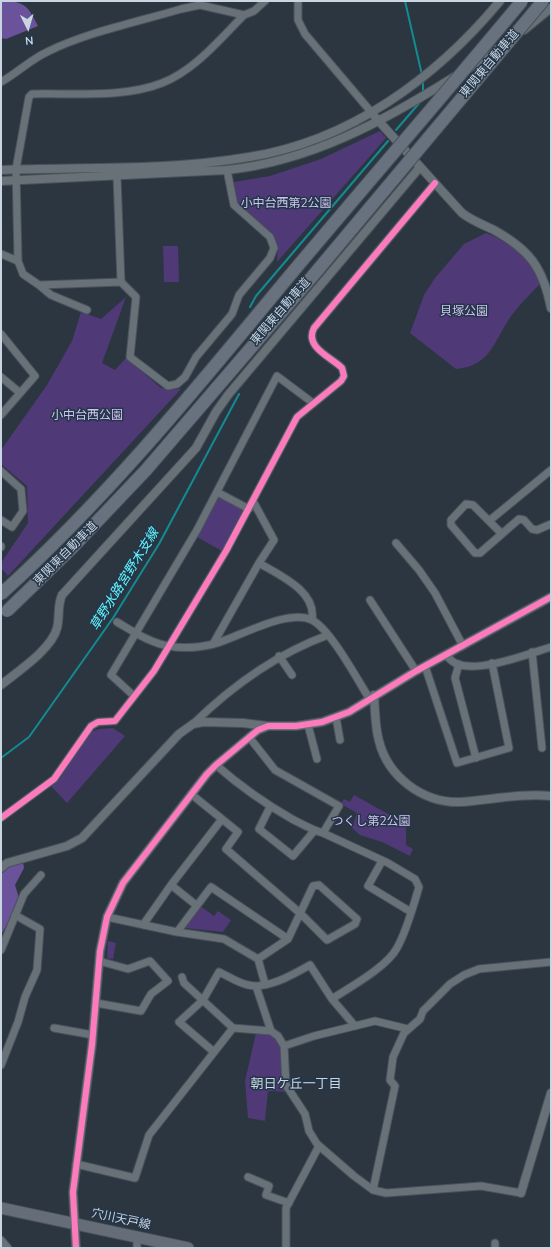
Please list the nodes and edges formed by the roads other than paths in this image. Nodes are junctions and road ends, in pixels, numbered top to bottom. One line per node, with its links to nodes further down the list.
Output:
1 (265, 1): 8 (street)
2 (298, 1): 10 (street)
3 (500, 1): 10 (street)
4 (522, 1): 42 (highway, 東関東自動車道, bridge)
5 (542, 1): 45 (highway, 東関東自動車道, bridge)
6 (200, 3): 8 (street); 9 (street)
7 (551, 8): 11 (street)
8 (244, 15): 13 (street)
9 (1, 82)
10 (372, 113): 11 (street); 13 (street)
11 (378, 121): 12 (street); 15 (street)
12 (420, 167): 19 (street); 62 (street)
13 (16, 169): 14 (street); 17 (street)
14 (1, 170)
15 (228, 170): 16 (street); 22 (street)
16 (117, 176): 17 (street); 22 (street)
17 (16, 180): 18 (street); 21 (street)
18 (1, 181)
19 (435, 183): 24 (street); 29 (street)
20 (1, 254): 21 (street)
21 (18, 261): 23 (street)
22 (121, 282): 23 (street)
23 (39, 285): 25 (street)
24 (551, 308)
25 (87, 310)
26 (1, 334): 28 (street)
27 (1, 377): 28 (street)
28 (19, 392): 30 (street)
29 (313, 403): 33 (street); 34 (street)
30 (1, 414)
31 (1, 470): 36 (street)
32 (551, 470): 37 (street)
33 (217, 492): 35 (street); 48 (street)
34 (253, 501): 35 (street); 41 (street)
35 (249, 509): 51 (street)
36 (1, 520)
37 (489, 521): 39 (street); 39 (street)
38 (551, 524): 39 (street)
39 (502, 534)
40 (396, 543): 52 (street)
41 (259, 563): 46 (street); 50 (street)
42 (1, 594)
43 (551, 597): 52 (street)
44 (370, 600): 60 (street)
45 (8, 611)
46 (312, 620): 49 (street); 50 (street)
47 (117, 622): 48 (street)
48 (134, 633): 51 (street); 63 (street)
49 (328, 635): 56 (street); 64 (street)
50 (213, 644): 51 (street)
51 (169, 646): 63 (street)
52 (463, 646): 55 (street)
53 (551, 647): 54 (street)
54 (532, 652): 58 (street); 71 (street)
55 (445, 655): 57 (street); 59 (street)
56 (278, 656): 61 (street); 66 (street)
57 (459, 664): 58 (street); 72 (street)
58 (492, 664): 72 (street)
59 (425, 666): 60 (street); 72 (street)
60 (416, 671): 64 (street)
61 (292, 676)
62 (1, 685)
63 (134, 696): 78 (street)
64 (372, 697): 65 (street); 76 (street)
65 (336, 717): 67 (street); 70 (street)
66 (193, 724): 68 (street); 83 (street)
67 (308, 725): 68 (street); 73 (street)
68 (268, 726): 69 (street)
69 (249, 737): 74 (street); 81 (street)
70 (340, 740)
71 (542, 748)
72 (476, 758)
73 (317, 759)
74 (216, 765): 75 (street); 77 (street)
75 (191, 794): 79 (street); 90 (street)
76 (551, 796)
77 (270, 806): 80 (street); 80 (street)
78 (1, 818)
79 (222, 819): 85 (street); 88 (street)
80 (314, 831): 81 (street)
81 (323, 833): 82 (street)
82 (382, 861): 87 (street); 87 (street)
83 (1, 868)
84 (40, 875): 89 (street)
85 (171, 884): 86 (street); 91 (street)
86 (196, 905): 92 (street); 93 (street)
87 (411, 912): 101 (street)
88 (301, 914): 88 (street); 93 (street)
89 (15, 915): 94 (street); 112 (street)
90 (107, 917): 91 (street); 96 (street)
91 (143, 925): 92 (street)
92 (177, 932): 95 (street)
93 (288, 939): 95 (street)
94 (1, 950)
95 (258, 959): 99 (street)
96 (99, 961): 103 (street); 103 (street)
97 (551, 962): 107 (street)
98 (182, 977): 102 (street)
99 (265, 984): 100 (street); 101 (street)
100 (256, 986): 102 (street); 108 (street)
101 (332, 999): 104 (street)
102 (203, 1000): 106 (street); 111 (street)
103 (96, 1003): 109 (street)
104 (355, 1026): 107 (street); 110 (street)
105 (54, 1028): 109 (street)
106 (233, 1028): 108 (street); 111 (street)
107 (408, 1029): 117 (street)
108 (271, 1031): 110 (street)
109 (93, 1035): 115 (street)
110 (284, 1046): 114 (street)
111 (214, 1052): 115 (street)
112 (1, 1065)
113 (551, 1093): 118 (street)
114 (319, 1146): 117 (street); 119 (street)
115 (76, 1164): 121 (street)
116 (248, 1178): 119 (street)
117 (373, 1190): 118 (street)
118 (521, 1193)
119 (289, 1203): 127 (street)
120 (1, 1208): 121 (main road, 穴川天戸線)
121 (75, 1224): 123 (main road, 穴川天戸線); 125 (street)
122 (1, 1240): 124 (street)
123 (137, 1242): 126 (main road, 穴川天戸線)
124 (8, 1248)
125 (76, 1248)
126 (188, 1248)
127 (286, 1248)

